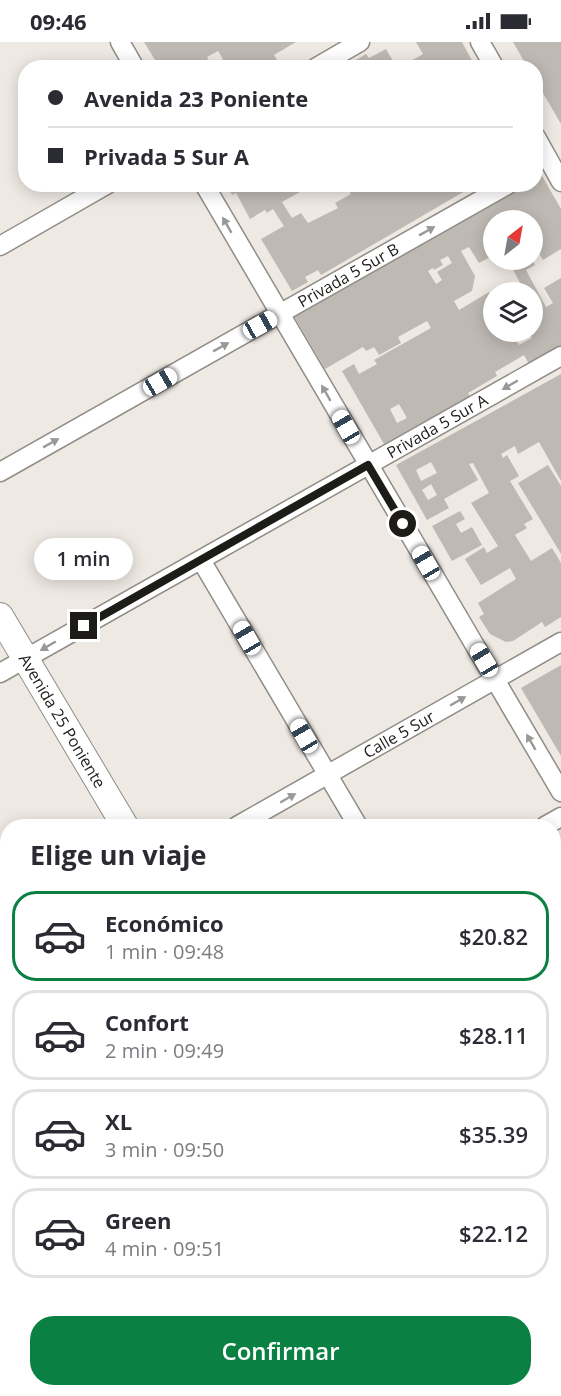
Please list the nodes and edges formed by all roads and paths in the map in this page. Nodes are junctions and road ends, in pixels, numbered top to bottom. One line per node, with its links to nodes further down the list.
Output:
1 (120, 42): 4 (street)
2 (360, 42): 5 (street)
3 (480, 42): 6 (street)
4 (130, 60)
5 (329, 60)
6 (490, 60)
7 (543, 166): 8 (street)
8 (561, 182)
9 (94, 192): 12 (street)
10 (209, 192): 13 (street, one-way to 10)
11 (495, 192): 13 (street, Privada 5 Sur B, one-way to 11)
12 (0, 246)
13 (280, 314): 15 (street, one-way to 13); 16 (street, Privada 5 Sur B, one-way to 13)
14 (561, 356): 15 (street, Privada 5 Sur A, one-way to 15)
15 (368, 465): 17 (street, Privada 5 Sur A); 22 (street)
16 (0, 472)
17 (201, 560): 20 (street, Privada 5 Sur A, one-way to 20); 23 (street)
18 (0, 616): 20 (main road, Avenida 25 Poniente)
19 (561, 642): 22 (street, Calle 5 Sur)
20 (26, 659): 21 (street, Privada 5 Sur A); 25 (main road, Avenida 25 Poniente)
21 (0, 673)
22 (495, 680): 23 (street, Calle 5 Sur, one-way to 22); 24 (street, one-way to 22)
23 (328, 775): 26 (street, Calle 5 Sur, one-way to 23); 27 (street)
24 (561, 792)
25 (121, 819)
26 (249, 819)
27 (354, 819)

